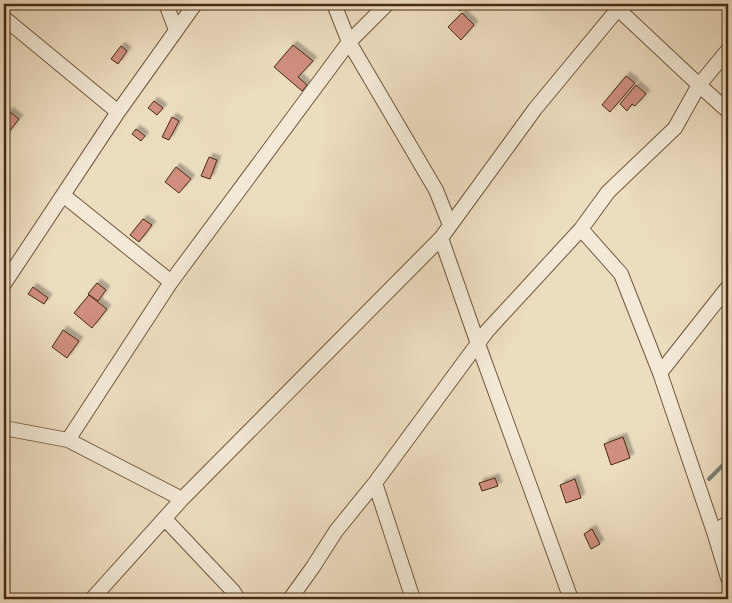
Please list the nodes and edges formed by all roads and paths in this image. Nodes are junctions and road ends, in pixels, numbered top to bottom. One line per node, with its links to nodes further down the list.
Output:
1 (166, 4): 7 (street)
2 (195, 4): 7 (street)
3 (334, 4): 8 (street)
4 (387, 4): 8 (street)
5 (620, 6): 10 (street); 14 (street)
6 (4, 18): 12 (street)
7 (176, 30): 12 (street)
8 (349, 42): 14 (street); 17 (street)
9 (728, 50): 10 (street)
10 (698, 85): 11 (street); 15 (street)
11 (728, 111)
12 (118, 112): 13 (street)
13 (63, 195): 17 (street); 18 (street)
14 (450, 225): 16 (street)
15 (582, 229): 20 (street); 21 (street)
16 (441, 238): 20 (street); 25 (street)
17 (171, 282): 23 (street)
18 (4, 284)
19 (728, 287): 21 (street)
20 (478, 344): 24 (street); 34 (street)
21 (660, 373): 28 (street)
22 (4, 428): 23 (street)
23 (68, 440): 25 (street)
24 (375, 484): 32 (street); 33 (street)
25 (182, 499): 26 (street)
26 (165, 519): 30 (street); 31 (street)
27 (728, 523): 28 (street)
28 (714, 532): 29 (street)
29 (728, 578)
30 (92, 599)
31 (238, 599)
32 (290, 599)
33 (413, 599)
34 (571, 599)

